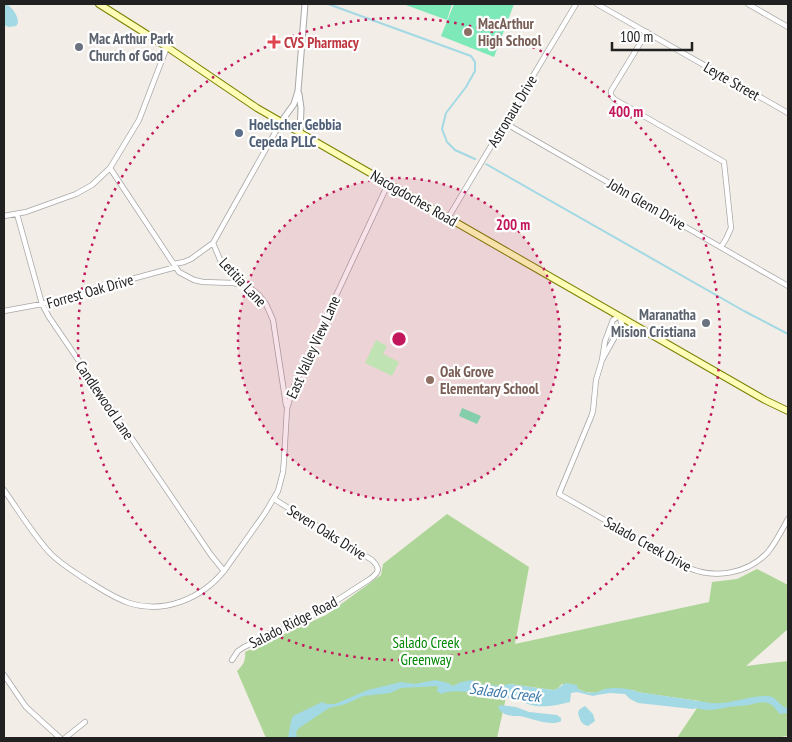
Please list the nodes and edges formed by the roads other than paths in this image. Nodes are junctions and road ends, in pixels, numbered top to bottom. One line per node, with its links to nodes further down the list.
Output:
1 (99, 4): 8 (main road, Nacogdoches Road)
2 (305, 4): 9 (street)
3 (576, 4): 12 (street, Astronaut Drive)
4 (597, 4): 7 (street, Leyte Street)
5 (748, 4): 6 (street)
6 (788, 27)
7 (647, 32): 10 (street, Leyte Street); 20 (street)
8 (167, 47): 11 (main road, Nacogdoches Road); 14 (street)
9 (298, 92): 11 (street); 13 (street)
10 (788, 113)
11 (281, 122): 13 (main road, Nacogdoches Road); 19 (street)
12 (505, 123): 18 (street, Astronaut Drive); 20 (street, John Glenn Drive)
13 (300, 133): 15 (main road, Nacogdoches Road)
14 (110, 168): 16 (street); 21 (street)
15 (388, 184): 18 (main road, Nacogdoches Road); 28 (street, East Valley View Lane)
16 (17, 214): 17 (street); 24 (street, Candlewood Lane)
17 (4, 216)
18 (448, 218): 26 (main road, Nacogdoches Road)
19 (213, 243): 21 (street, Forrest Oak Drive); 22 (street, Letitia Lane)
20 (721, 247): 23 (street, John Glenn Drive)
21 (175, 266): 22 (street); 24 (street, Forrest Oak Drive)
22 (247, 286): 28 (street, Letitia Lane)
23 (788, 286)
24 (42, 304): 25 (street, Forrest Oak Drive); 34 (street, Candlewood Lane)
25 (4, 311)
26 (619, 316): 27 (street); 27 (street); 29 (main road, Nacogdoches Road)
27 (602, 360): 32 (street, Salado Creek Drive)
28 (287, 409): 31 (street, East Valley View Lane)
29 (788, 411)
30 (4, 490): 34 (street, East Valley View Lane)
31 (274, 499): 33 (street, Seven Oaks Drive); 34 (street, East Valley View Lane)
32 (788, 519)
33 (378, 568): 35 (street, Salado Ridge Road)
34 (224, 571)
35 (232, 660)
36 (4, 674): 38 (street)
37 (84, 722): 39 (street)
38 (60, 738)
39 (65, 738)

